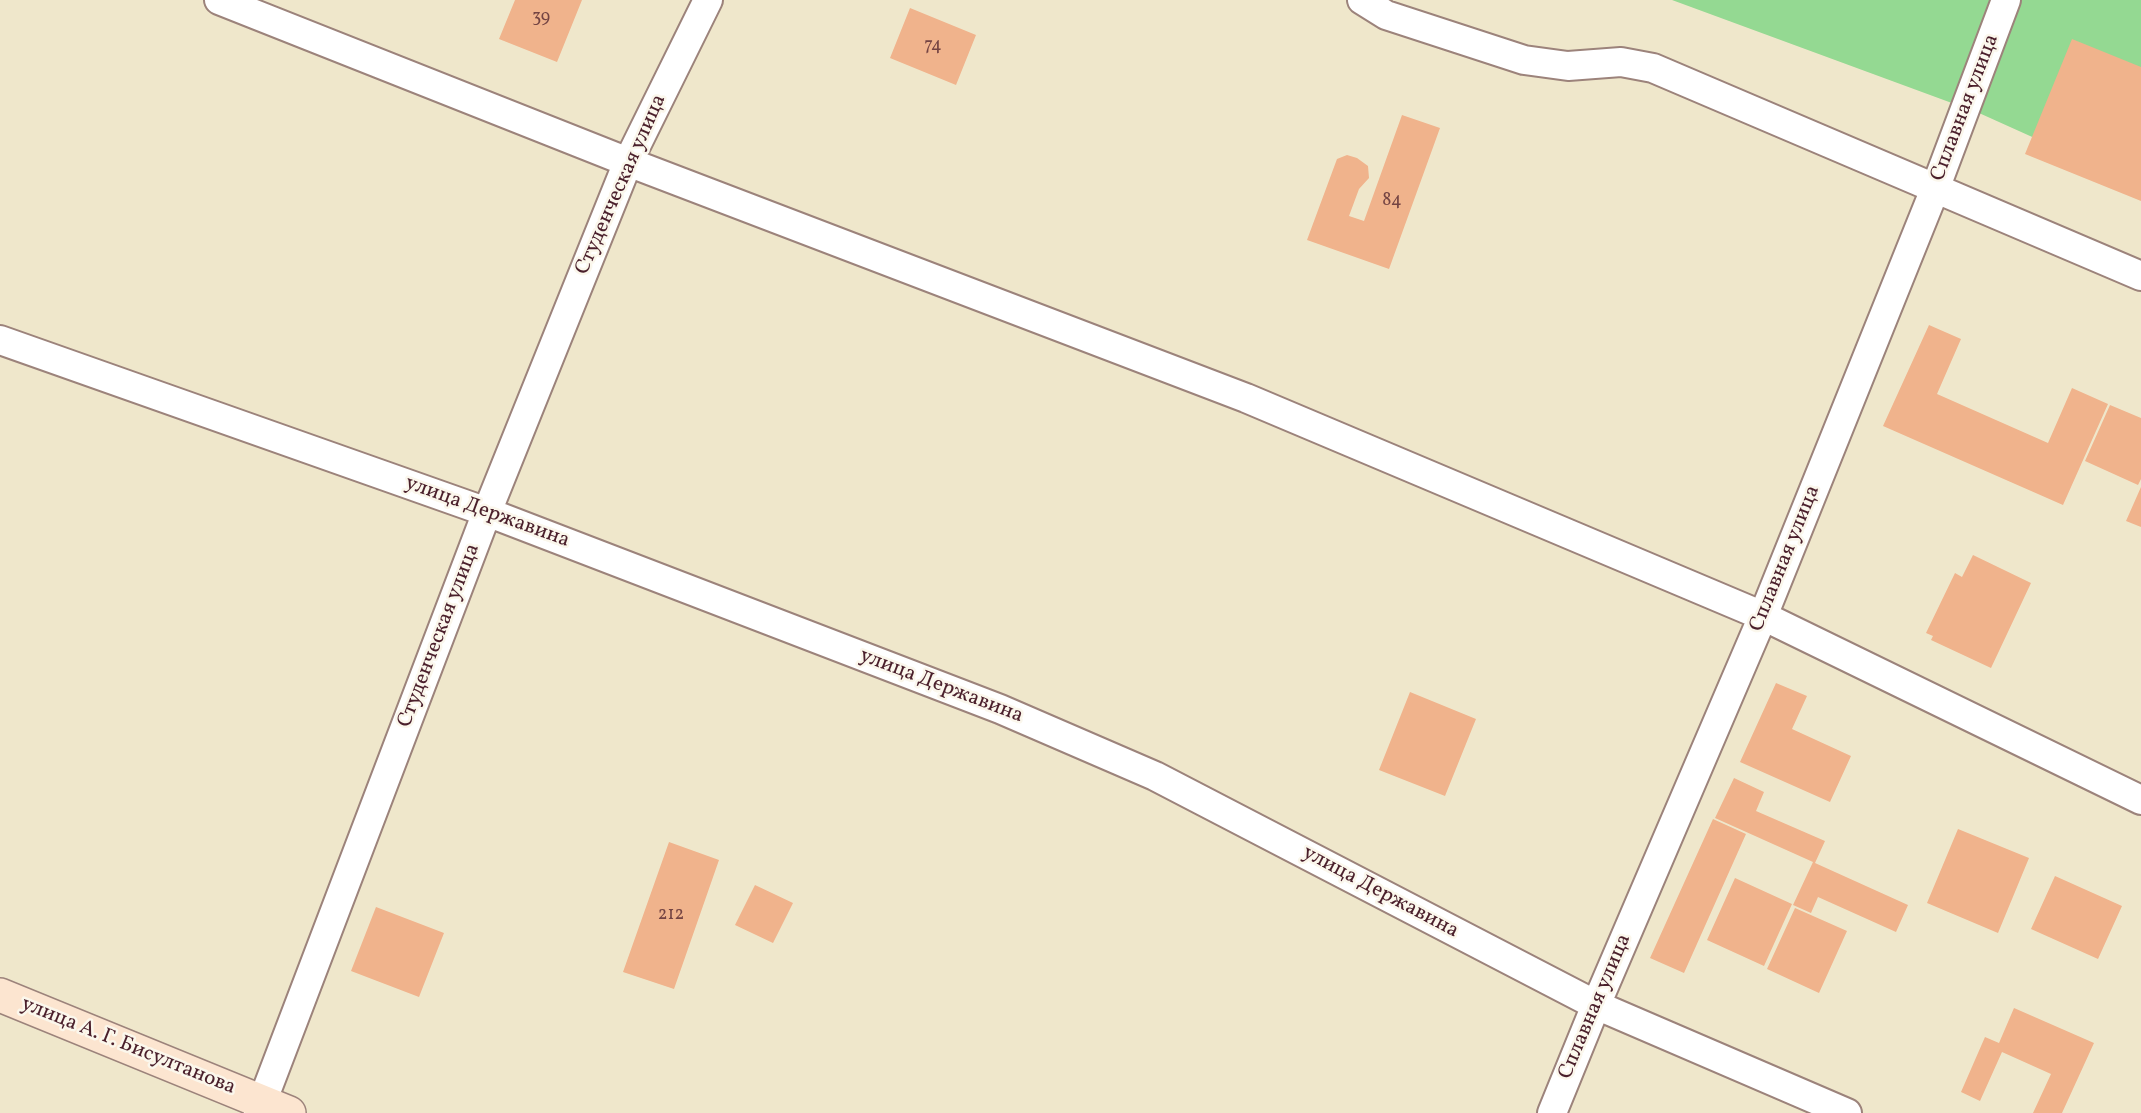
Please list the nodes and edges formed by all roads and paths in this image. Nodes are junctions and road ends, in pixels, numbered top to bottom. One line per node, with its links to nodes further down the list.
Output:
1 (219, 0): 5 (street)
2 (708, 0): 5 (street, Студенческая улица)
3 (1362, 0): 6 (street)
4 (2006, 0): 6 (street, Сплавная улица)
5 (628, 162): 9 (street, Студенческая улица); 10 (street)
6 (1935, 189): 7 (street); 10 (street, Сплавная улица)
7 (2141, 276)
8 (0, 340): 9 (street, улица Державина)
9 (487, 512): 13 (street, улица Державина); 14 (street, Студенческая улица)
10 (1763, 616): 11 (street); 13 (street, Сплавная улица)
11 (2141, 800)
12 (0, 995): 14 (street, улица А. Г. Бисултанова)
13 (1596, 1005): 15 (street, Сплавная улица); 16 (street, улица Державина)
14 (270, 1110)
15 (1552, 1113)
16 (1847, 1113)

